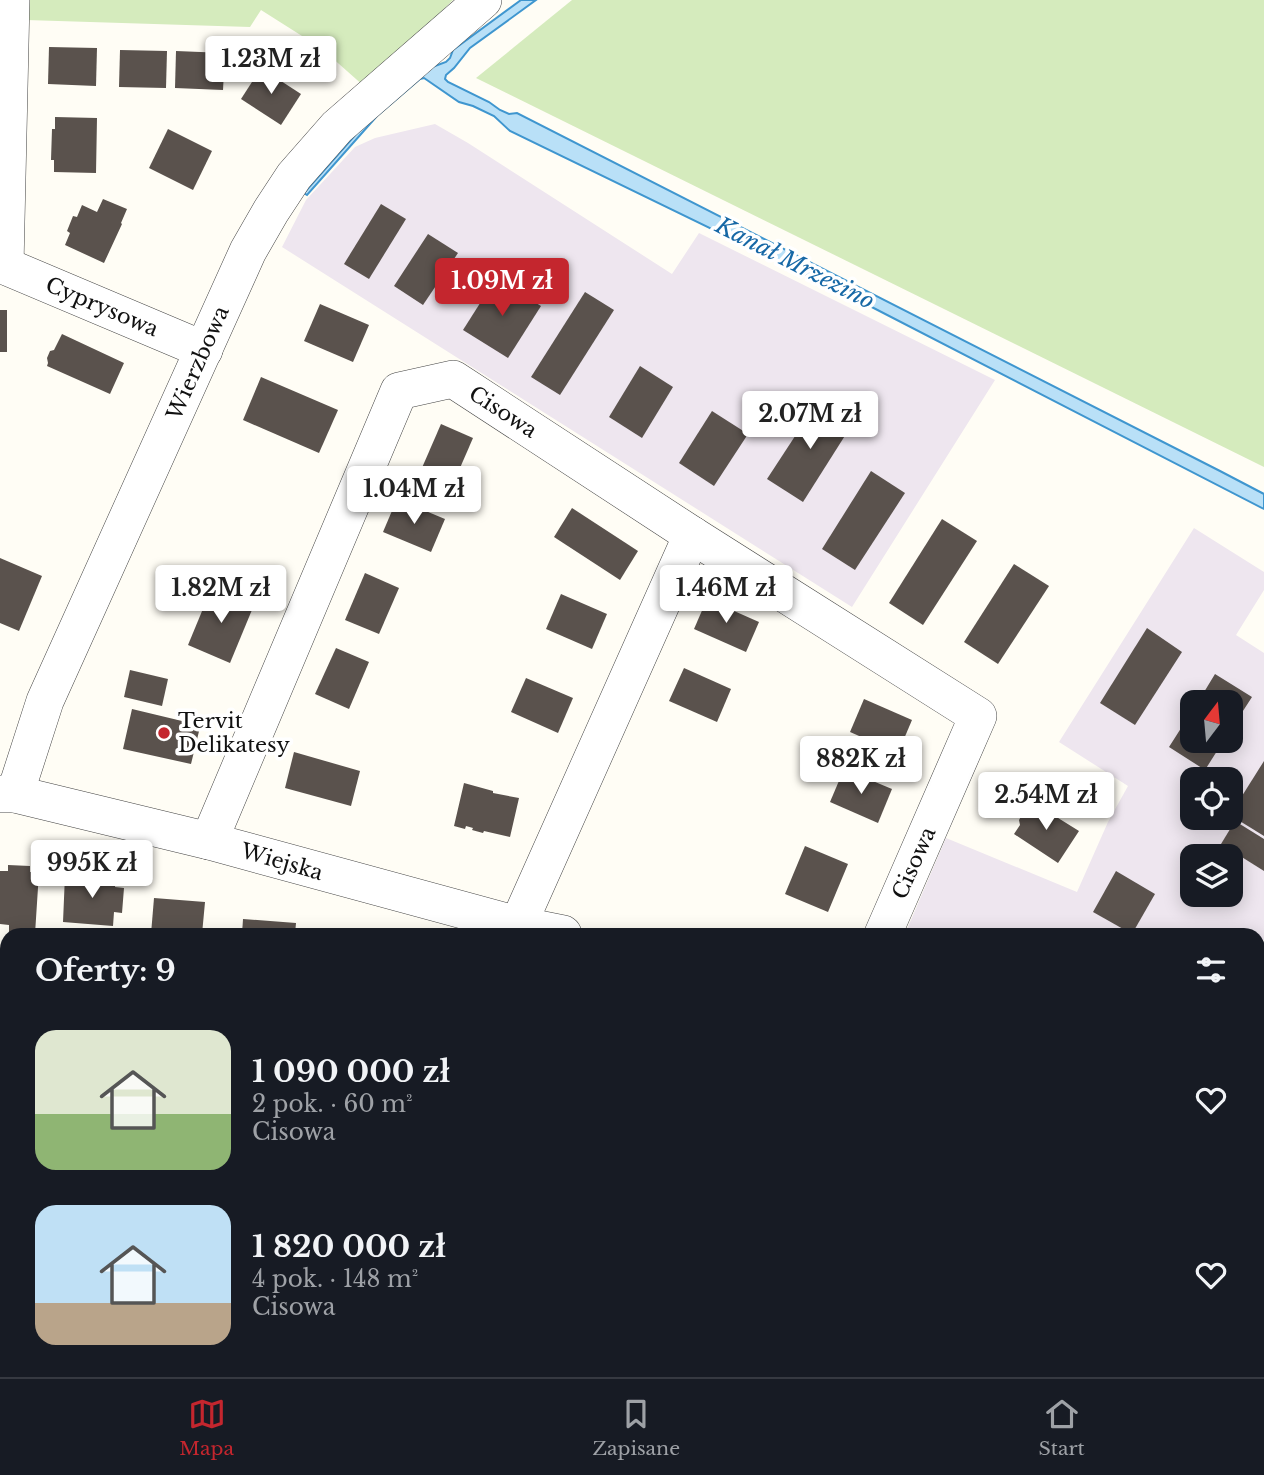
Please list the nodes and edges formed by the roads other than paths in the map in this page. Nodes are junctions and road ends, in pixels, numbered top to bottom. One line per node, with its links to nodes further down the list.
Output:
1 (11, 0): 3 (street)
2 (483, 0): 4 (street, Wierzbowa)
3 (2, 266): 4 (street, Cyprysowa)
4 (204, 350): 6 (street, Wierzbowa)
5 (692, 535): 7 (street, Cisowa); 9 (street); 10 (street, Cisowa)
6 (8, 794): 7 (street, Wiejska)
7 (209, 842): 8 (street, Wiejska)
8 (510, 928)
9 (518, 928)
10 (886, 928)

